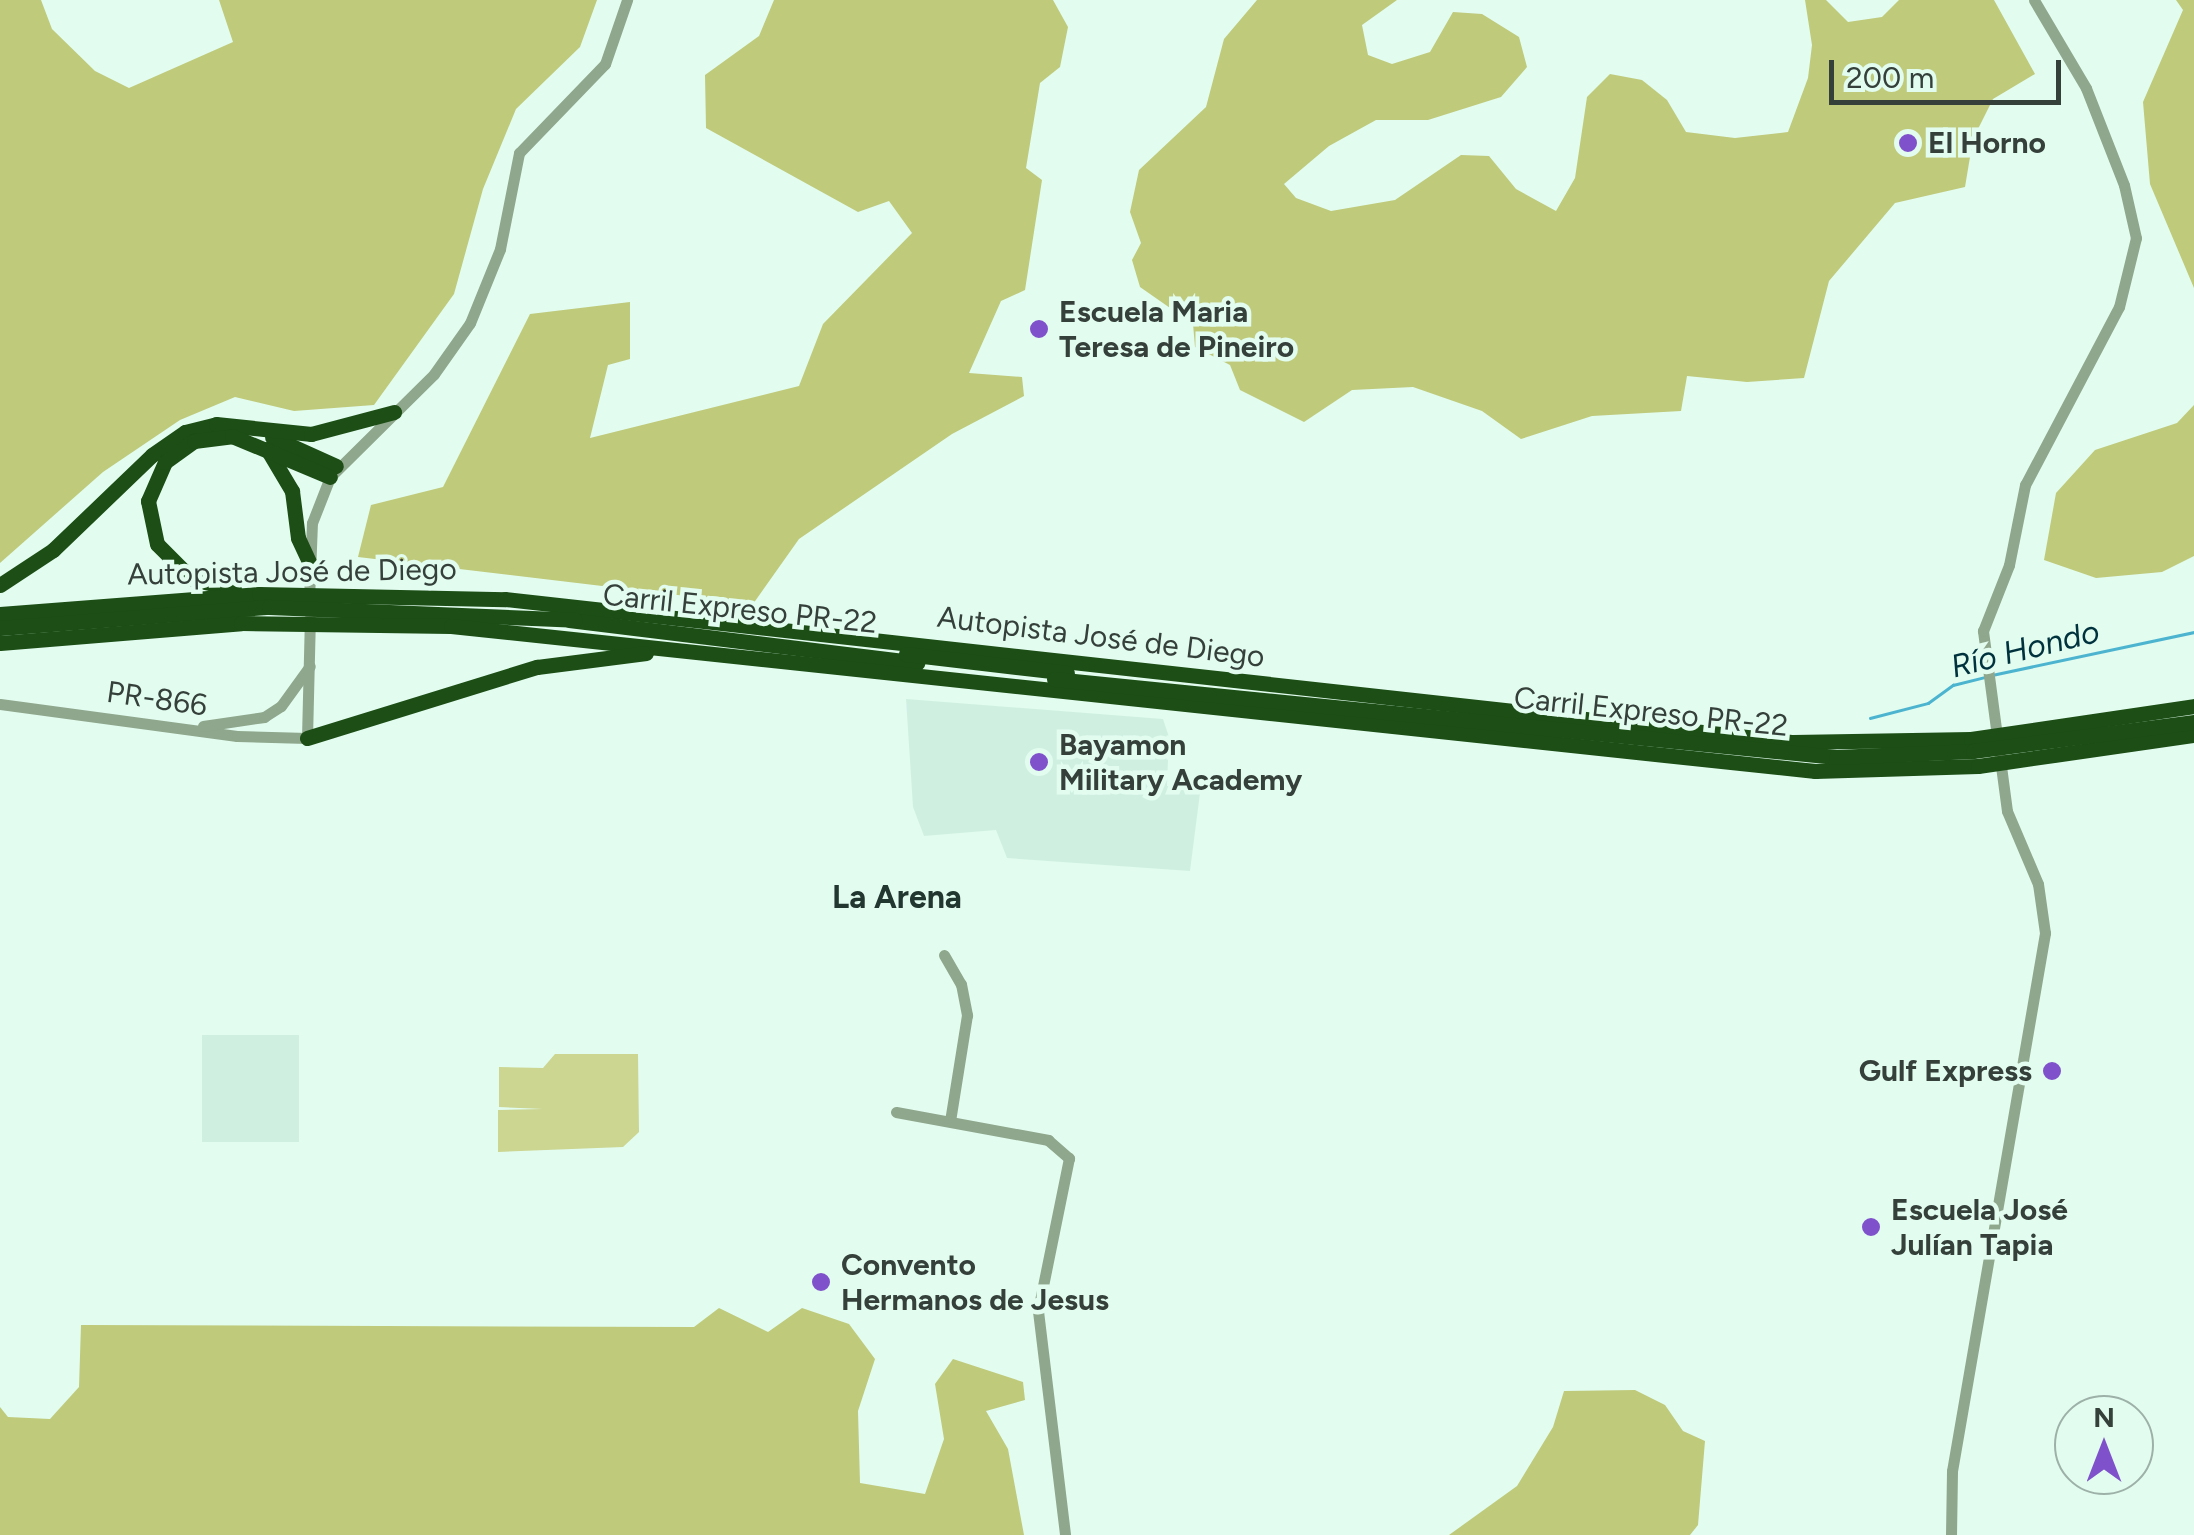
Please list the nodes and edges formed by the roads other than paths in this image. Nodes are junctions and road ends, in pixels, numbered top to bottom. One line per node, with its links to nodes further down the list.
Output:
1 (627, 0): 3 (street)
2 (2034, 0): 27 (street)
3 (394, 412): 4 (highway); 5 (street)
4 (262, 439): 5 (highway); 6 (highway); 7 (highway); 8 (highway)
5 (333, 472): 6 (street)
6 (309, 562): 14 (street)
7 (0, 585)
8 (267, 604): 9 (highway, Autopista José de Diego); 9 (highway, Autopista José de Diego); 10 (highway, Autopista José de Diego); 11 (highway); 12 (highway, Autopista José de Diego)
9 (348, 608): 13 (highway, Autopista José de Diego); 22 (highway, Carril Expreso PR-22); 22 (highway, Autopista José de Diego)
10 (0, 614)
11 (0, 628)
12 (0, 642)
13 (778, 658): 20 (highway); 22 (highway, Autopista José de Diego)
14 (310, 666): 18 (street); 20 (street)
15 (0, 704): 18 (street, PR-866 / PR-866)
16 (2194, 706): 21 (highway, Autopista José de Diego)
17 (2194, 722): 21 (highway)
18 (185, 728): 20 (street, PR-866 / PR-866)
19 (2194, 735): 21 (highway, Autopista José de Diego)
20 (307, 738)
21 (2045, 742): 22 (highway, Autopista José de Diego); 22 (highway, Autopista José de Diego)
22 (1974, 752)
23 (944, 955): 25 (street)
24 (896, 1112): 25 (street)
25 (950, 1122): 26 (street)
26 (1065, 1535)
27 (1951, 1535)

